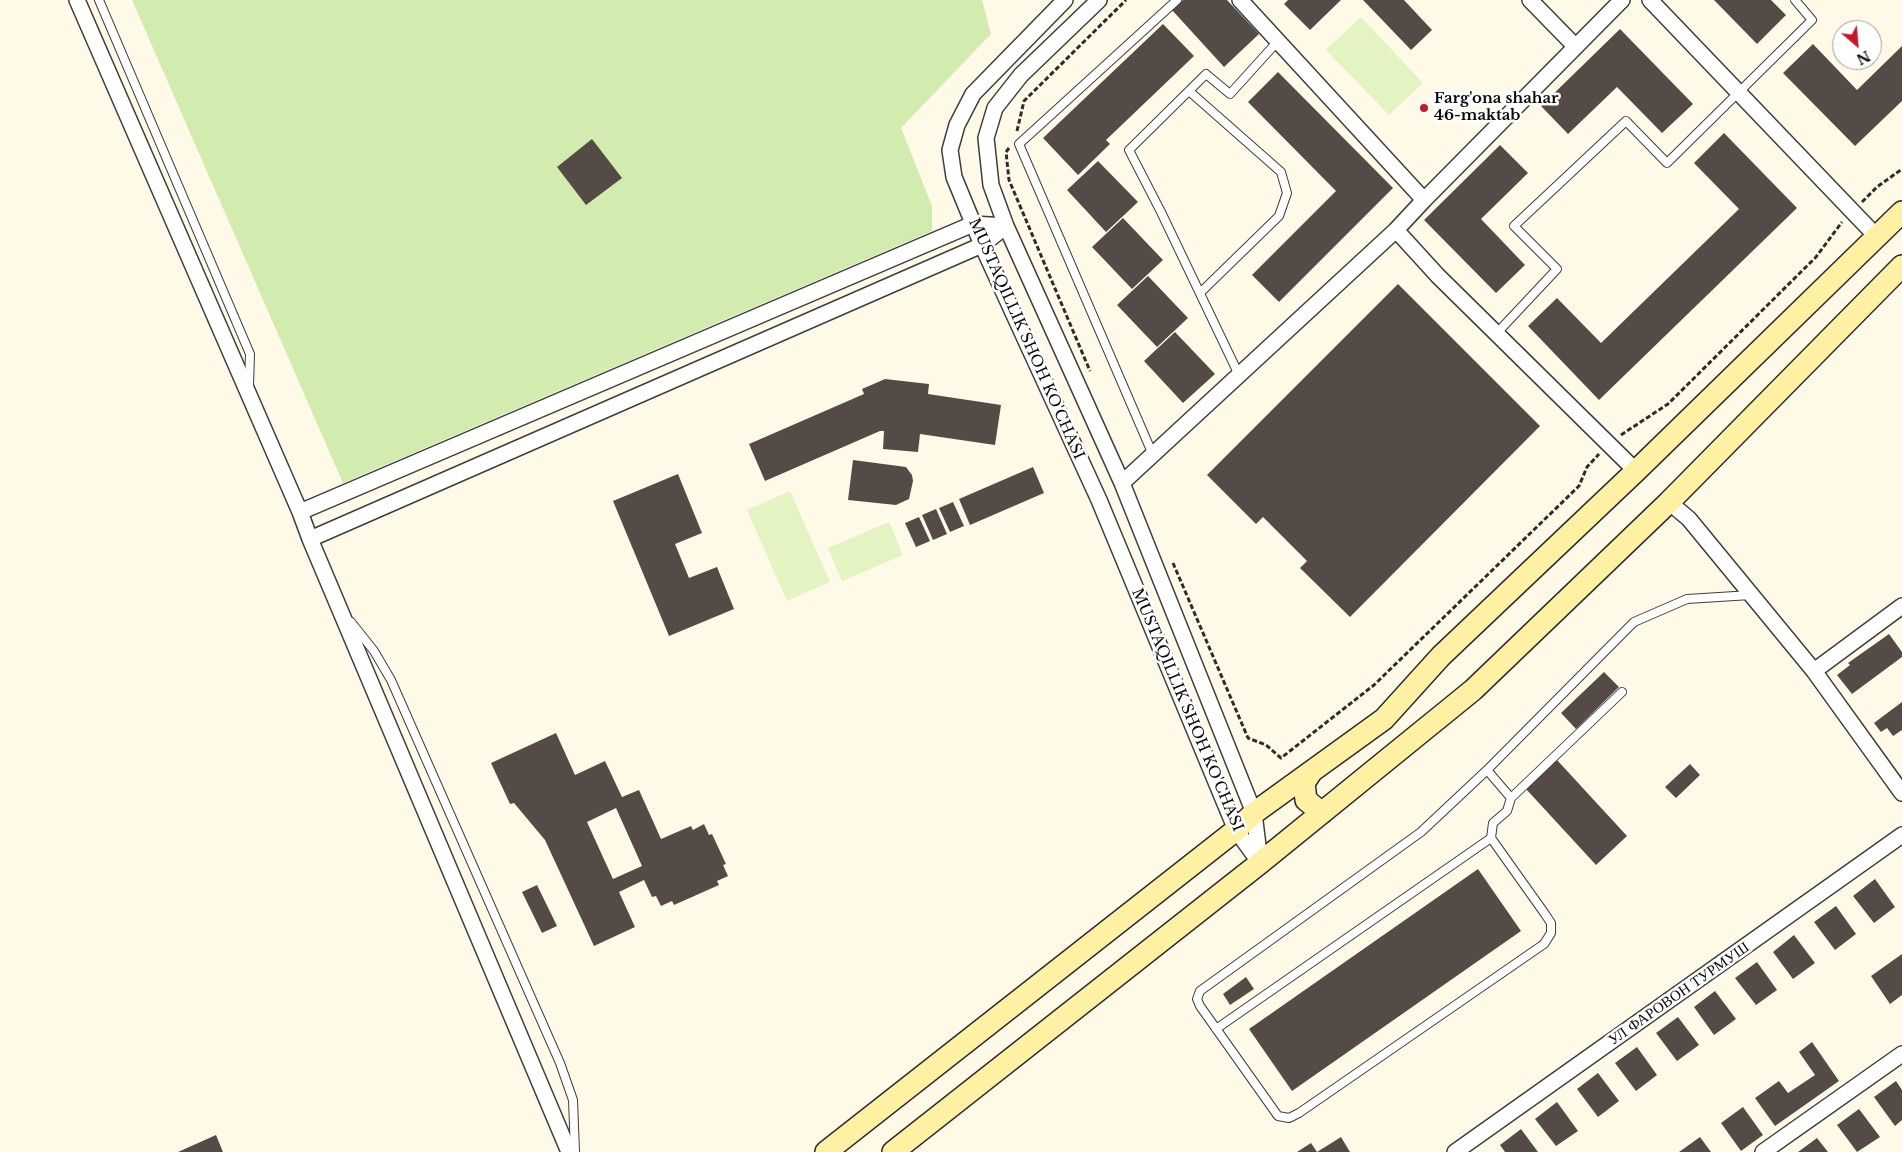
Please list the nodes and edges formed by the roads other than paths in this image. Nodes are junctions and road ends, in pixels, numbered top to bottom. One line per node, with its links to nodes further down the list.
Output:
1 (77, 0): 26 (street)
2 (99, 0): 26 (lane)
3 (1065, 0): 17 (street, MUSTAQILLIK SHOH KO'CHASI)
4 (1100, 0): 18 (street, MUSTAQILLIK SHOH KO'CHASI)
5 (1177, 0): 27 (lane)
6 (1240, 0): 11 (street)
7 (1530, 0): 12 (street)
8 (1622, 0): 12 (street)
9 (1650, 0): 14 (street)
10 (1794, 0): 14 (lane)
11 (1278, 41): 13 (lane); 15 (street)
12 (1575, 46): 15 (street)
13 (1189, 91): 23 (lane); 23 (lane)
14 (1737, 92): 20 (street); 24 (lane)
15 (1424, 200): 19 (street)
16 (1902, 212): 20 (street)
17 (973, 224): 18 (street); 21 (street, MUSTAQILLIK SHOH KO'CHASI); 31 (street)
18 (1006, 226): 21 (street); 29 (street, MUSTAQILLIK SHOH KO'CHASI)
19 (1396, 230): 24 (street); 25 (street)
20 (1877, 237): 28 (street)
21 (982, 245): 32 (street); 44 (street, MUSTAQILLIK SHOH KO'CHASI)
22 (1902, 266): 30 (street)
23 (1200, 293): 25 (lane)
24 (1496, 334): 28 (street)
25 (1239, 375): 27 (street)
26 (248, 396): 31 (street)
27 (1153, 455): 29 (street)
28 (1636, 471): 39 (street)
29 (1122, 484): 42 (street, MUSTAQILLIK SHOH KO'CHASI)
30 (1669, 502): 33 (street); 43 (street)
31 (300, 512): 32 (street)
32 (310, 538): 35 (street)
33 (1751, 595): 36 (street); 38 (lane)
34 (1902, 606): 36 (street)
35 (339, 608): 50 (street); 51 (lane)
36 (1814, 671): 40 (street)
37 (1622, 692): 41 (lane)
38 (1487, 770): 41 (lane); 48 (lane)
39 (1312, 771): 42 (street); 43 (street)
40 (1902, 793)
41 (1511, 798): 46 (lane)
42 (1254, 813): 44 (street); 47 (street, MUSTAQILLIK SHOH KO'CHASI)
43 (1322, 813): 47 (street)
44 (1236, 830): 47 (street, MUSTAQILLIK SHOH KO'CHASI); 52 (street)
45 (1902, 835): 54 (street, УЛ ФАРОВОН ТУРМУШ)
46 (1491, 838): 48 (lane); 48 (lane)
47 (1260, 863): 53 (street)
48 (1216, 1029)
49 (1902, 1054): 55 (street)
50 (569, 1152)
51 (575, 1152)
52 (826, 1152)
53 (893, 1152)
54 (1455, 1152)
55 (1763, 1152)

